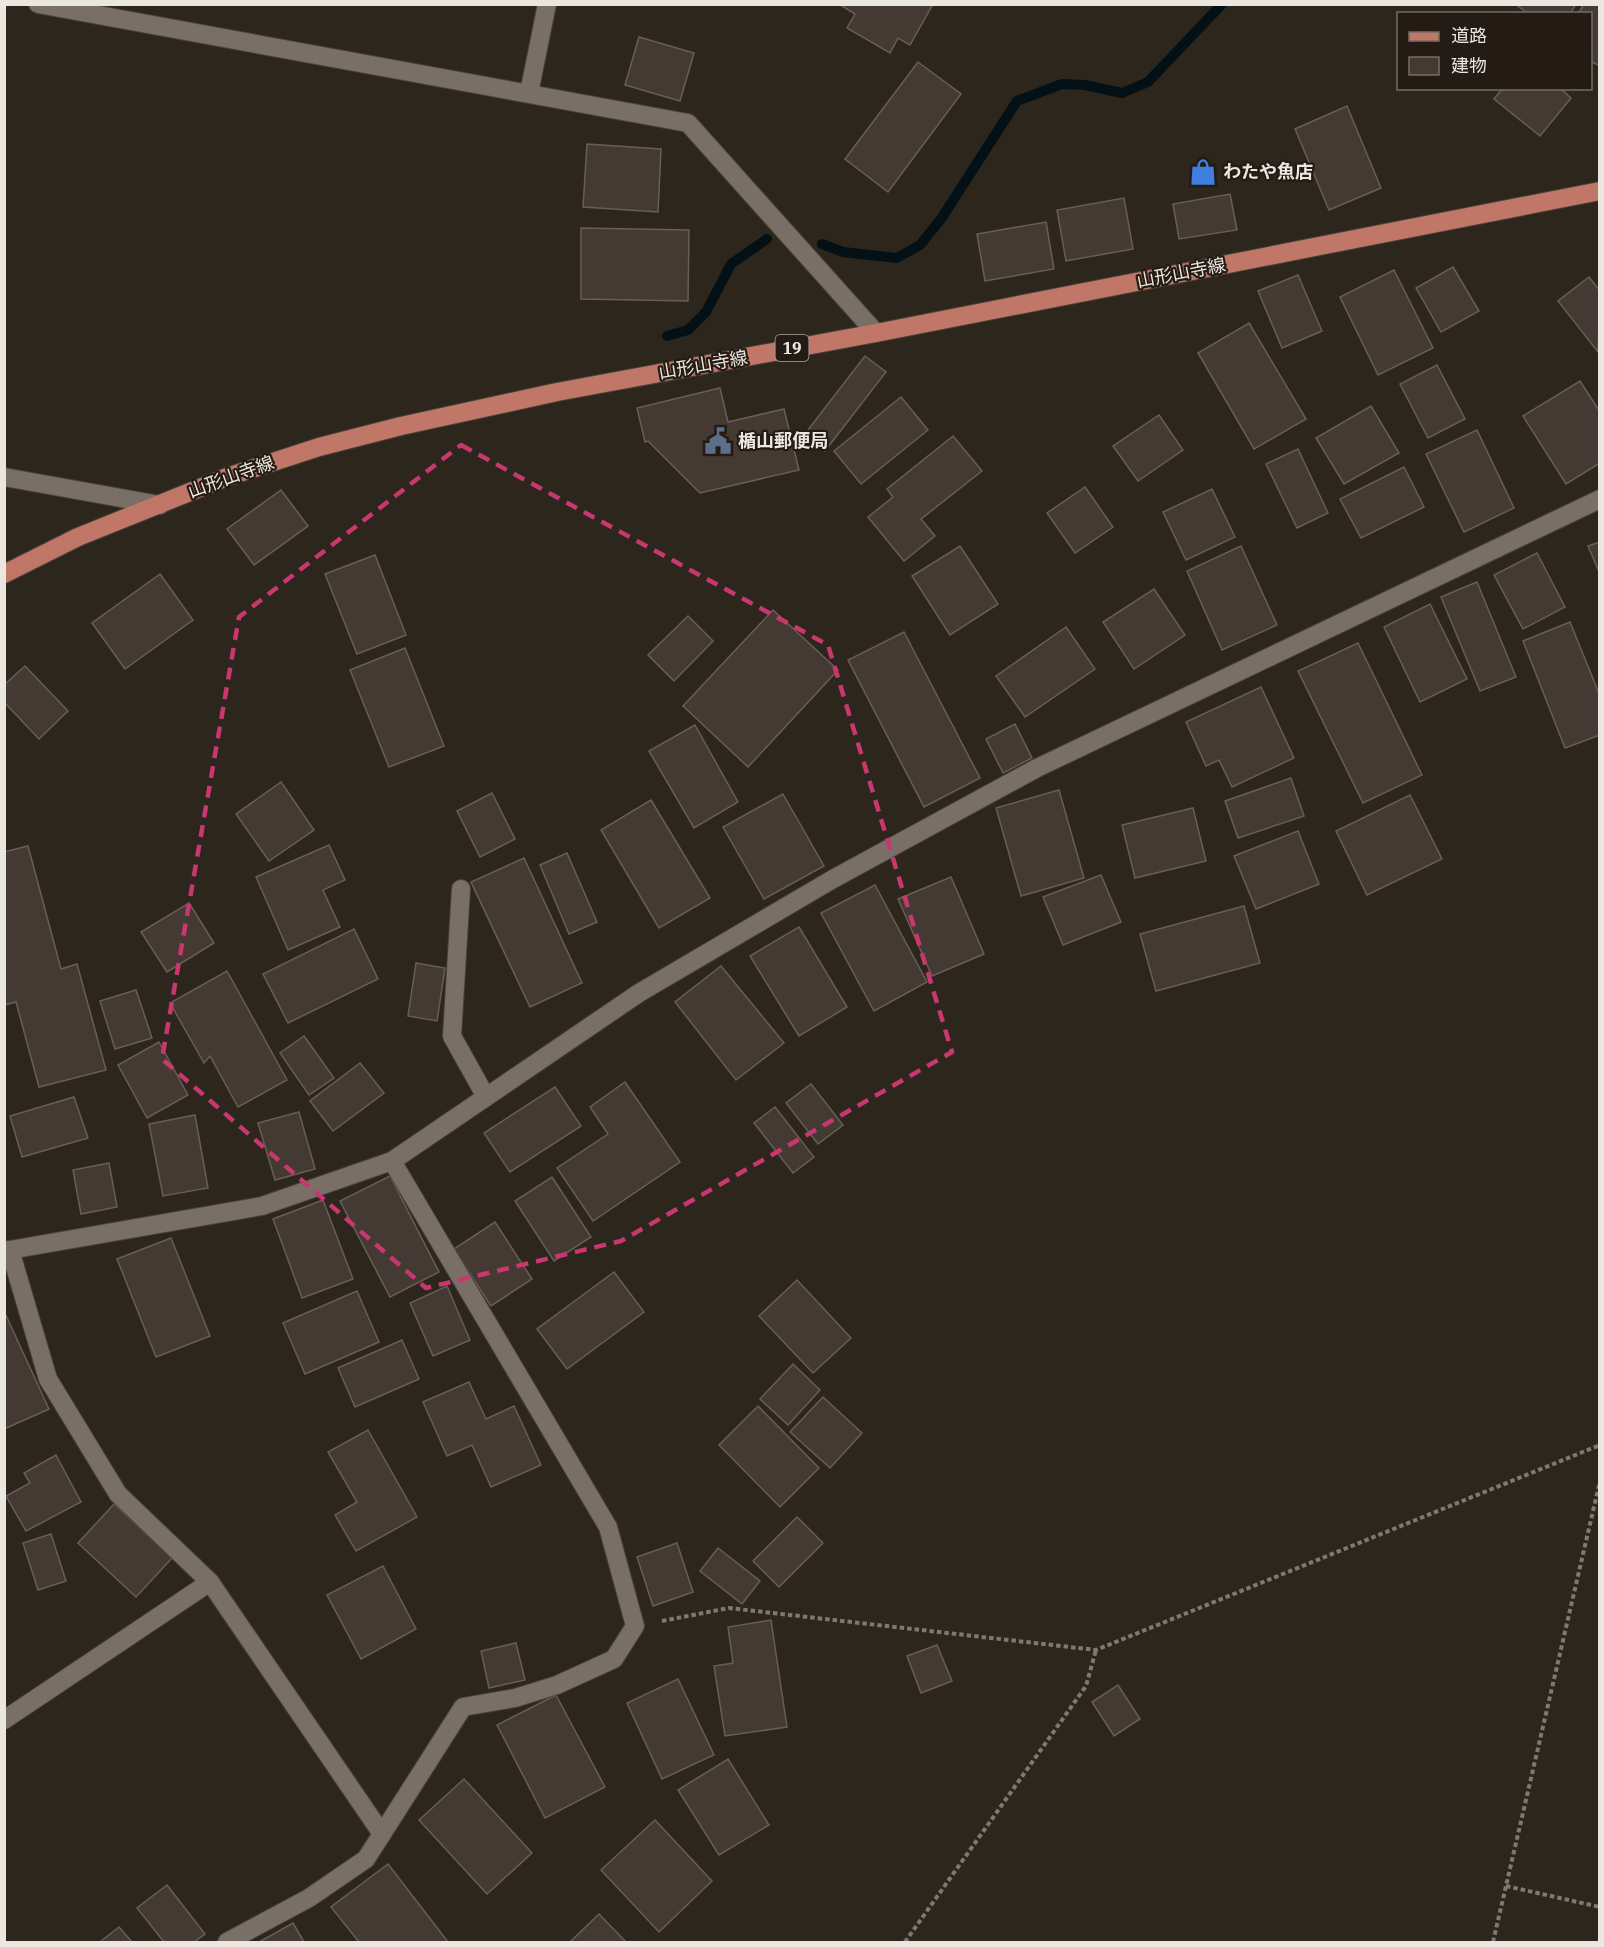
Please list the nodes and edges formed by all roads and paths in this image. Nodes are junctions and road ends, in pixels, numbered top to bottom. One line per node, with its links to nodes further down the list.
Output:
1 (38, 4): 3 (lane)
2 (547, 4): 3 (lane)
3 (529, 93): 5 (lane)
4 (1599, 191): 5 (main road, 山形山寺線 / 19)
5 (876, 333): 8 (main road, 山形山寺線 / 19)
6 (4, 477): 8 (lane)
7 (1599, 499): 11 (lane)
8 (160, 505): 9 (main road, 山形山寺線 / 19)
9 (4, 574)
10 (461, 889): 11 (lane)
11 (486, 1097): 12 (lane)
12 (392, 1161): 13 (lane); 17 (lane)
13 (7, 1251): 16 (lane)
14 (1599, 1445): 18 (path)
15 (1599, 1481): 21 (path)
16 (210, 1582): 19 (lane); 20 (lane)
17 (635, 1626): 18 (path); 20 (lane)
18 (1096, 1650): 24 (path)
19 (4, 1720)
20 (382, 1834): 23 (lane)
21 (1506, 1886): 22 (path); 25 (path)
22 (1599, 1907)
23 (227, 1942)
24 (905, 1942)
25 (1493, 1942)

